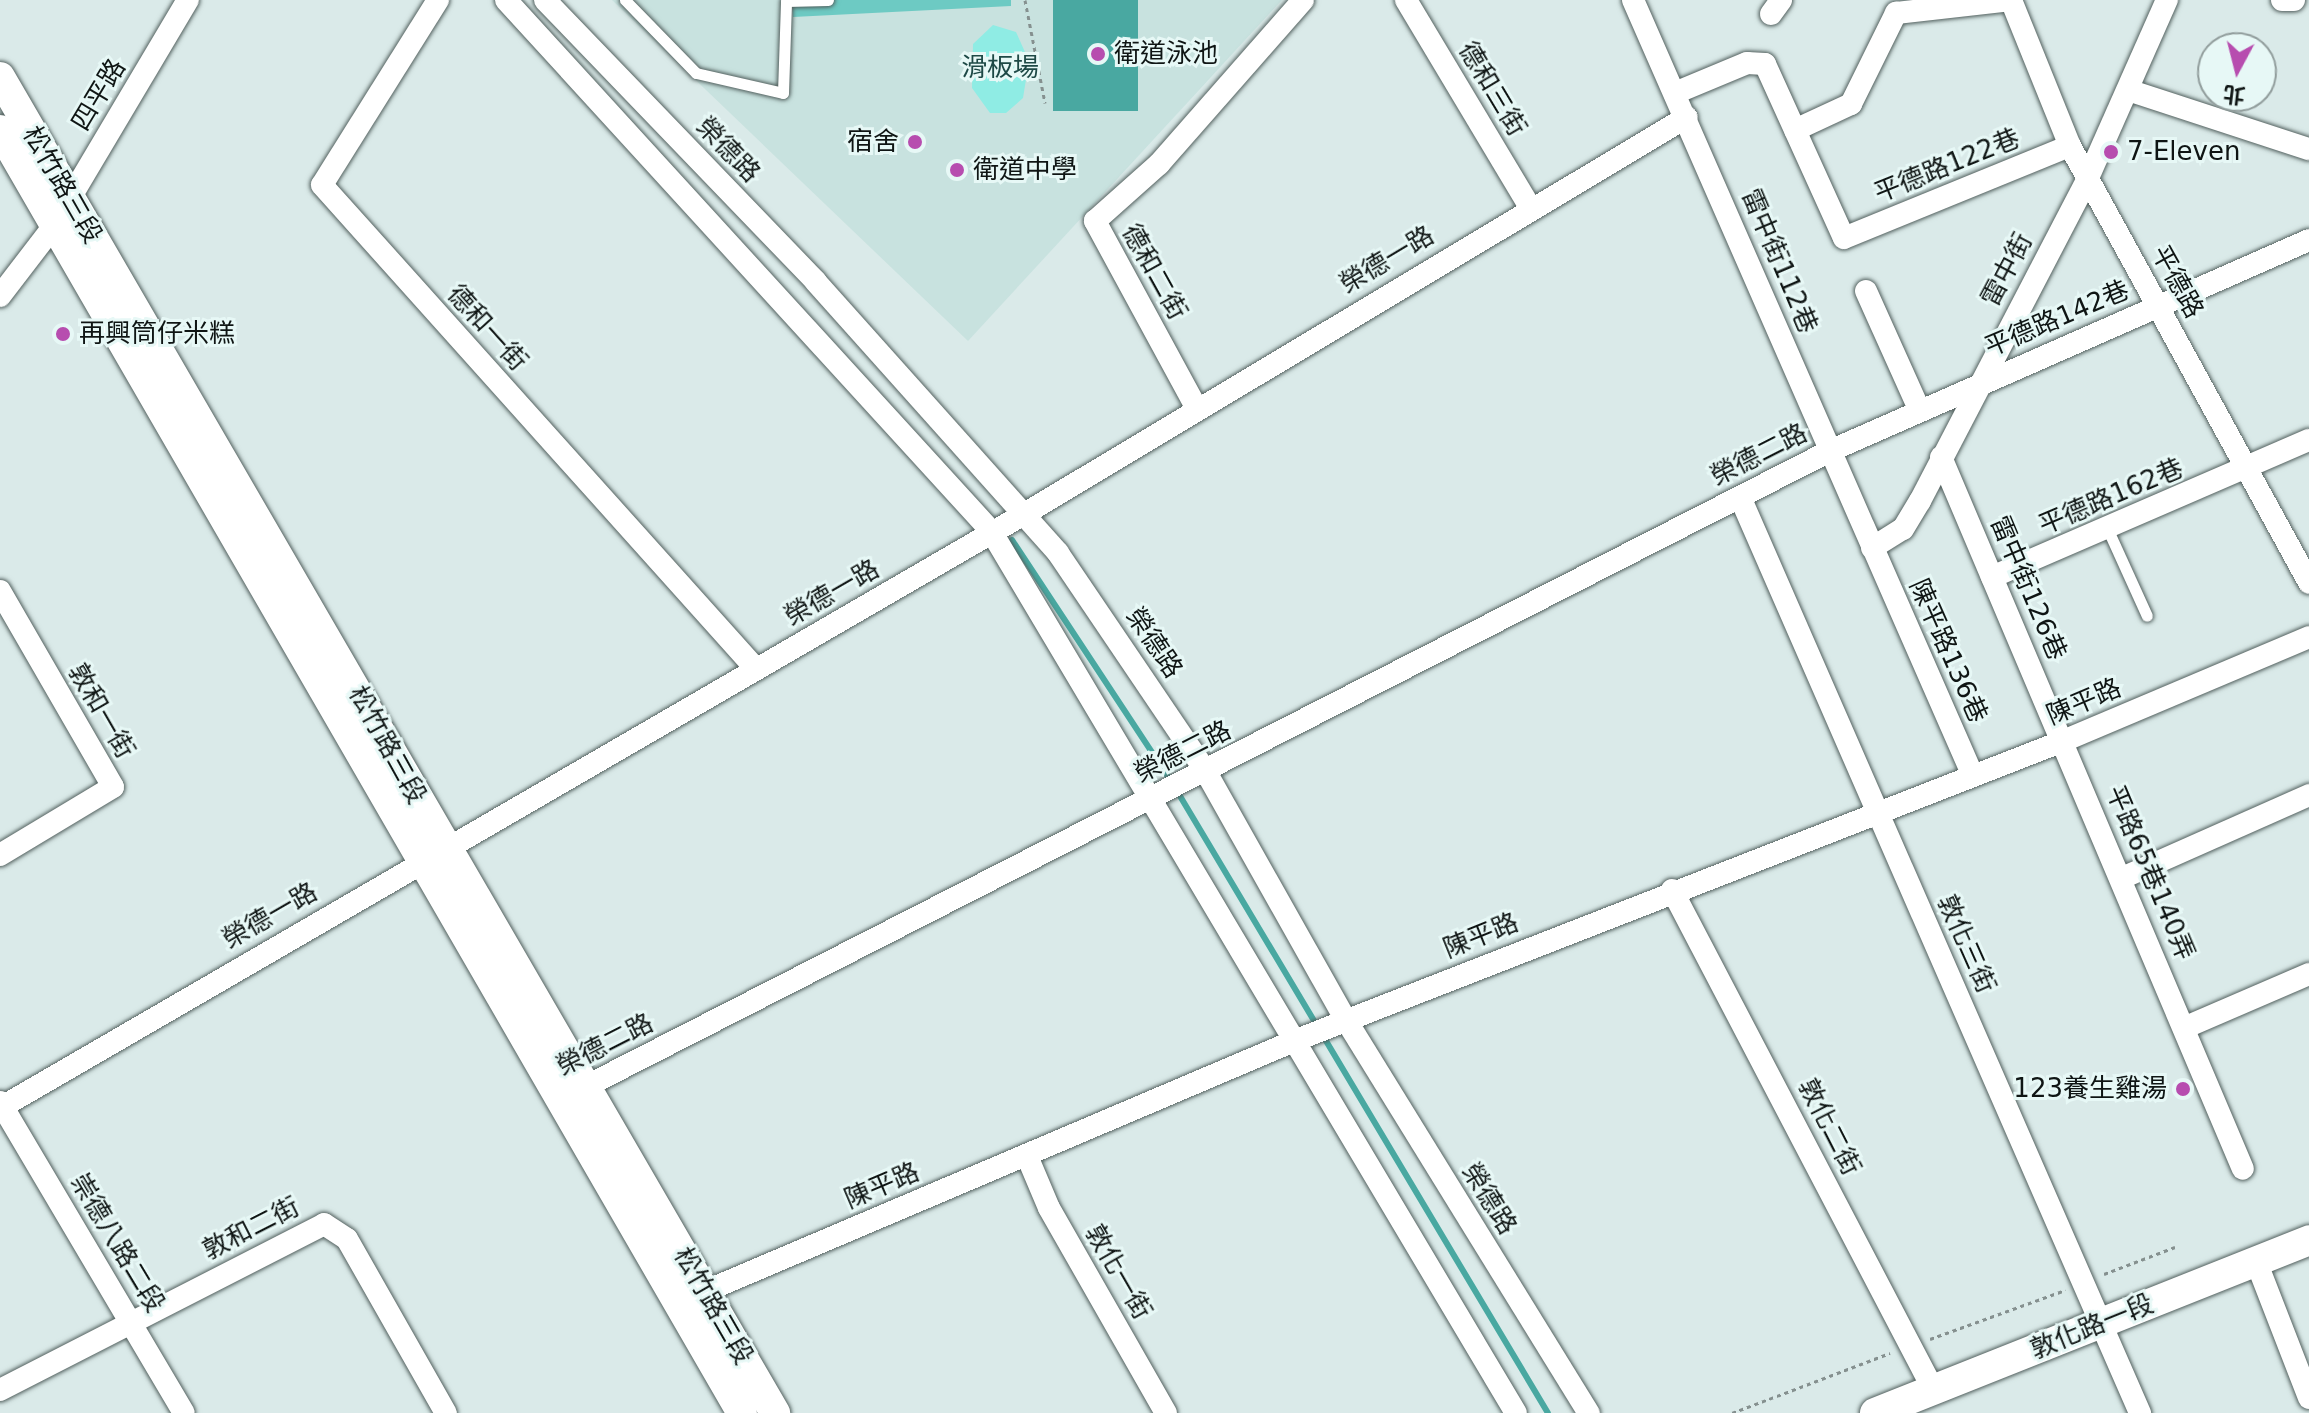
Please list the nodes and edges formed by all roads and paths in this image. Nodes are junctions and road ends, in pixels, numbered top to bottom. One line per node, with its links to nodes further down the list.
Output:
1 (188, 0): 25 (street, 四平路)
2 (438, 0): 49 (street, 德和一街)
3 (506, 0): 42 (street)
4 (545, 0): 40 (street, 榮德路)
5 (625, 0): 6 (lane)
6 (828, 0)
7 (1025, 0): 18 (path)
8 (1303, 0): 33 (street, 德和二街)
9 (1406, 0): 26 (street, 德和三街)
10 (1633, 0): 17 (street, 雷中街112巷)
11 (2011, 0): 21 (street); 22 (street, 平德路)
12 (2167, 0): 16 (street, 雷中街)
13 (2282, 0): 14 (street)
14 (2294, 0)
15 (0, 77): 25 (street, 松竹路三段)
16 (2128, 90): 23 (street); 24 (street, 雷中街)
17 (1675, 93): 19 (street, 雷中街112巷); 21 (street)
18 (1045, 103)
19 (1687, 117): 26 (street, 榮德一路); 36 (street, 雷中街112巷)
20 (0, 130): 27 (street, 松竹路三段)
21 (1795, 130): 22 (street, 平德路122巷)
22 (2070, 146): 24 (street, 平德路)
23 (2309, 149)
24 (2088, 178): 31 (street, 平德路); 32 (street, 雷中街)
25 (71, 199): 27 (street, 四平路); 56 (street, 松竹路三段)
26 (1530, 207): 33 (street, 榮德一路)
27 (53, 227): 30 (street, 四平路); 56 (street, 松竹路三段)
28 (2309, 240): 31 (street, 平德路142巷)
29 (1866, 291): 34 (street)
30 (0, 296)
31 (2157, 306): 32 (street, 平德路142巷); 38 (street, 平德路)
32 (1978, 384): 34 (street); 37 (street, 雷中街)
33 (1196, 407): 40 (street, 榮德一路)
34 (1919, 409): 36 (street)
35 (2309, 440): 38 (street, 平德路162巷)
36 (1830, 451): 39 (street, 榮德二路); 43 (street, 雷中街112巷)
37 (1941, 457): 43 (street, 雷中街); 44 (street, 雷中街126巷)
38 (2251, 466): 41 (street, 平德路162巷); 45 (street, 平德路)
39 (1740, 497): 51 (street, 榮德二路); 55 (street, 敦化三街)
40 (1021, 516): 42 (street, 榮德一路); 51 (street, 榮德路)
41 (2108, 530): 44 (street, 平德路162巷); 47 (lane)
42 (991, 531): 49 (street, 榮德一路); 54 (street)
43 (1872, 548): 52 (street, 陳平路136巷)
44 (1992, 577): 50 (street, 雷中街126巷)
45 (2309, 583)
46 (0, 591): 57 (street, 敦和一街)
47 (2147, 616)
48 (2309, 637): 50 (street, 陳平路)
49 (756, 669): 56 (street, 榮德一路)
50 (2063, 741): 52 (street, 陳平路); 58 (street, 平路65巷140弄)
51 (1206, 772): 54 (street, 榮德二路); 61 (street, 榮德路)
52 (1973, 776): 55 (street, 陳平路)
53 (2309, 795): 58 (street)
54 (1153, 798): 63 (street); 64 (street, 榮德二路)
55 (1878, 814): 59 (street, 陳平路); 76 (street, 敦化三街)
56 (433, 853): 64 (street, 松竹路三段); 65 (street, 榮德一路)
57 (0, 855)
58 (2122, 878): 62 (street, 平路65巷140弄)
59 (1672, 890): 61 (street, 陳平路); 81 (street, 敦化二街)
60 (2309, 974): 62 (street)
61 (1346, 1020): 63 (street, 陳平路); 88 (street, 榮德路)
62 (2186, 1027): 67 (street, 平路65巷140弄)
63 (1294, 1041): 66 (street, 陳平路); 87 (street)
64 (572, 1093): 74 (street, 松竹路三段)
65 (1, 1106): 75 (street, 崇德八路二段)
66 (1027, 1156): 74 (street, 陳平路); 86 (street, 敦化一街)
67 (2243, 1169)
68 (2309, 1240): 76 (street, 敦化路一段)
69 (2175, 1247): 71 (path)
70 (2309, 1255): 72 (street, 敦化路一段)
71 (2104, 1274)
72 (2261, 1274): 76 (street, 敦化路一段); 80 (street)
73 (2069, 1289): 77 (path)
74 (692, 1297): 84 (street, 松竹路三段); 85 (street, 松竹路三段)
75 (132, 1322): 79 (street, 敦和二街); 82 (street, 崇德八路二段); 83 (street, 敦和二街)
76 (2106, 1329): 81 (street, 敦化路一段); 91 (street, 敦化三街)
77 (1927, 1340)
78 (1894, 1352): 89 (path)
79 (0, 1390)
80 (2308, 1390)
81 (1925, 1402): 90 (street, 敦化路一段)
82 (184, 1413)
83 (446, 1413)
84 (742, 1413)
85 (775, 1413)
86 (1166, 1413)
87 (1516, 1413)
88 (1589, 1413)
89 (1732, 1413)
90 (1875, 1413)
91 (2140, 1413)

